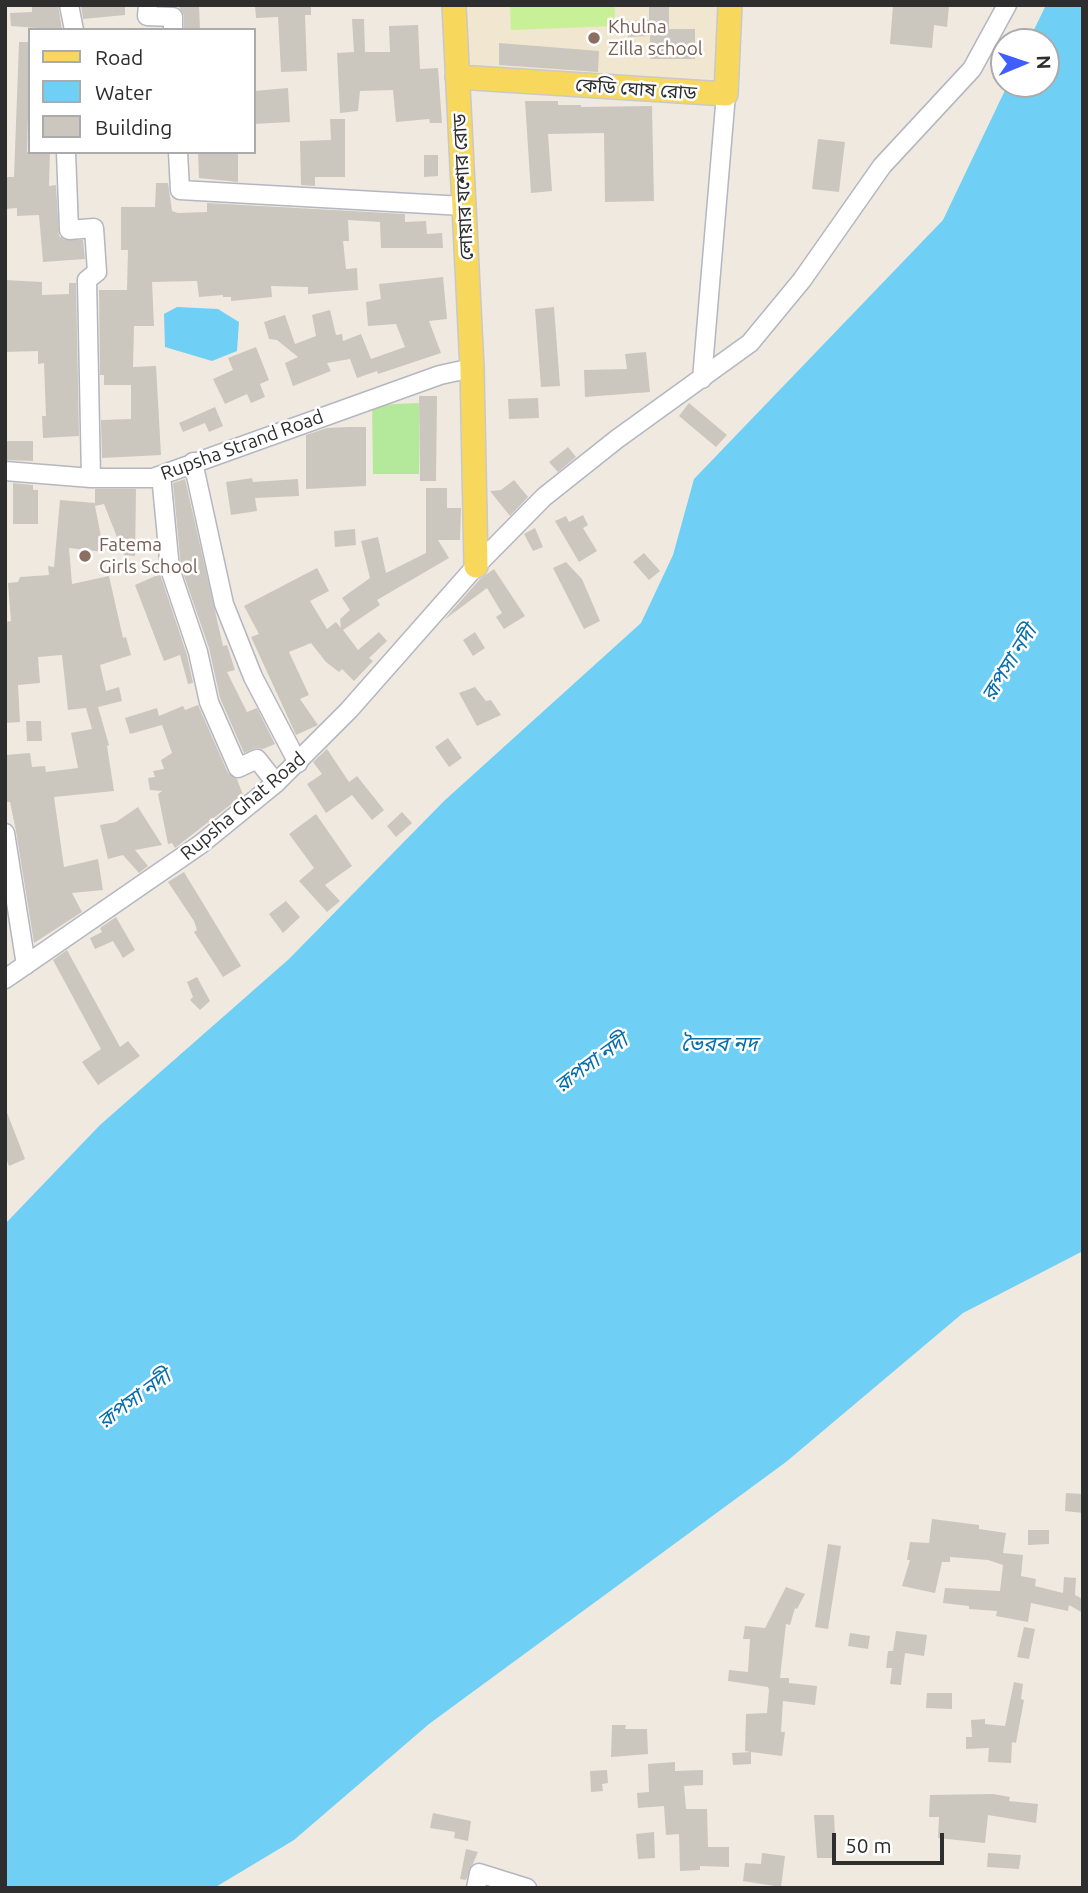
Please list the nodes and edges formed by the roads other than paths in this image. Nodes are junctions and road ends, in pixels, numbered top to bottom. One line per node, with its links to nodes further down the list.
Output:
1 (69, 5): 6 (street)
2 (148, 5): 7 (street)
3 (454, 5): 8 (main road, লোয়ার যশোর রোড)
4 (730, 5): 9 (main road)
5 (1007, 5): 14 (street, Rupsha Ghat Road)
6 (74, 28)
7 (173, 28)
8 (457, 77): 9 (main road, কেডি ঘোষ রোড); 12 (main road, লোয়ার যশোর রোড)
9 (726, 94): 14 (street)
10 (65, 154): 18 (street)
11 (178, 154): 12 (street)
12 (463, 206): 13 (main road, লোয়ার যশোর রোড)
13 (472, 368): 15 (street, Rupsha Strand Road); 19 (main road, লোয়ার যশোর রোড)
14 (702, 379): 19 (street, Rupsha Ghat Road)
15 (193, 462): 17 (street, Rupsha Strand Road); 20 (street)
16 (5, 471): 18 (street, Rupsha Strand Road)
17 (161, 474): 18 (street, Rupsha Strand Road); 21 (street)
18 (91, 478)
19 (476, 566): 20 (street, Rupsha Ghat Road)
20 (298, 763): 21 (street, Rupsha Ghat Road)
21 (276, 783): 23 (street, Rupsha Ghat Road)
22 (5, 833): 23 (street)
23 (26, 965): 24 (street, Rupsha Ghat Road)
24 (5, 979)
25 (476, 1888): 26 (street)
26 (527, 1888)

